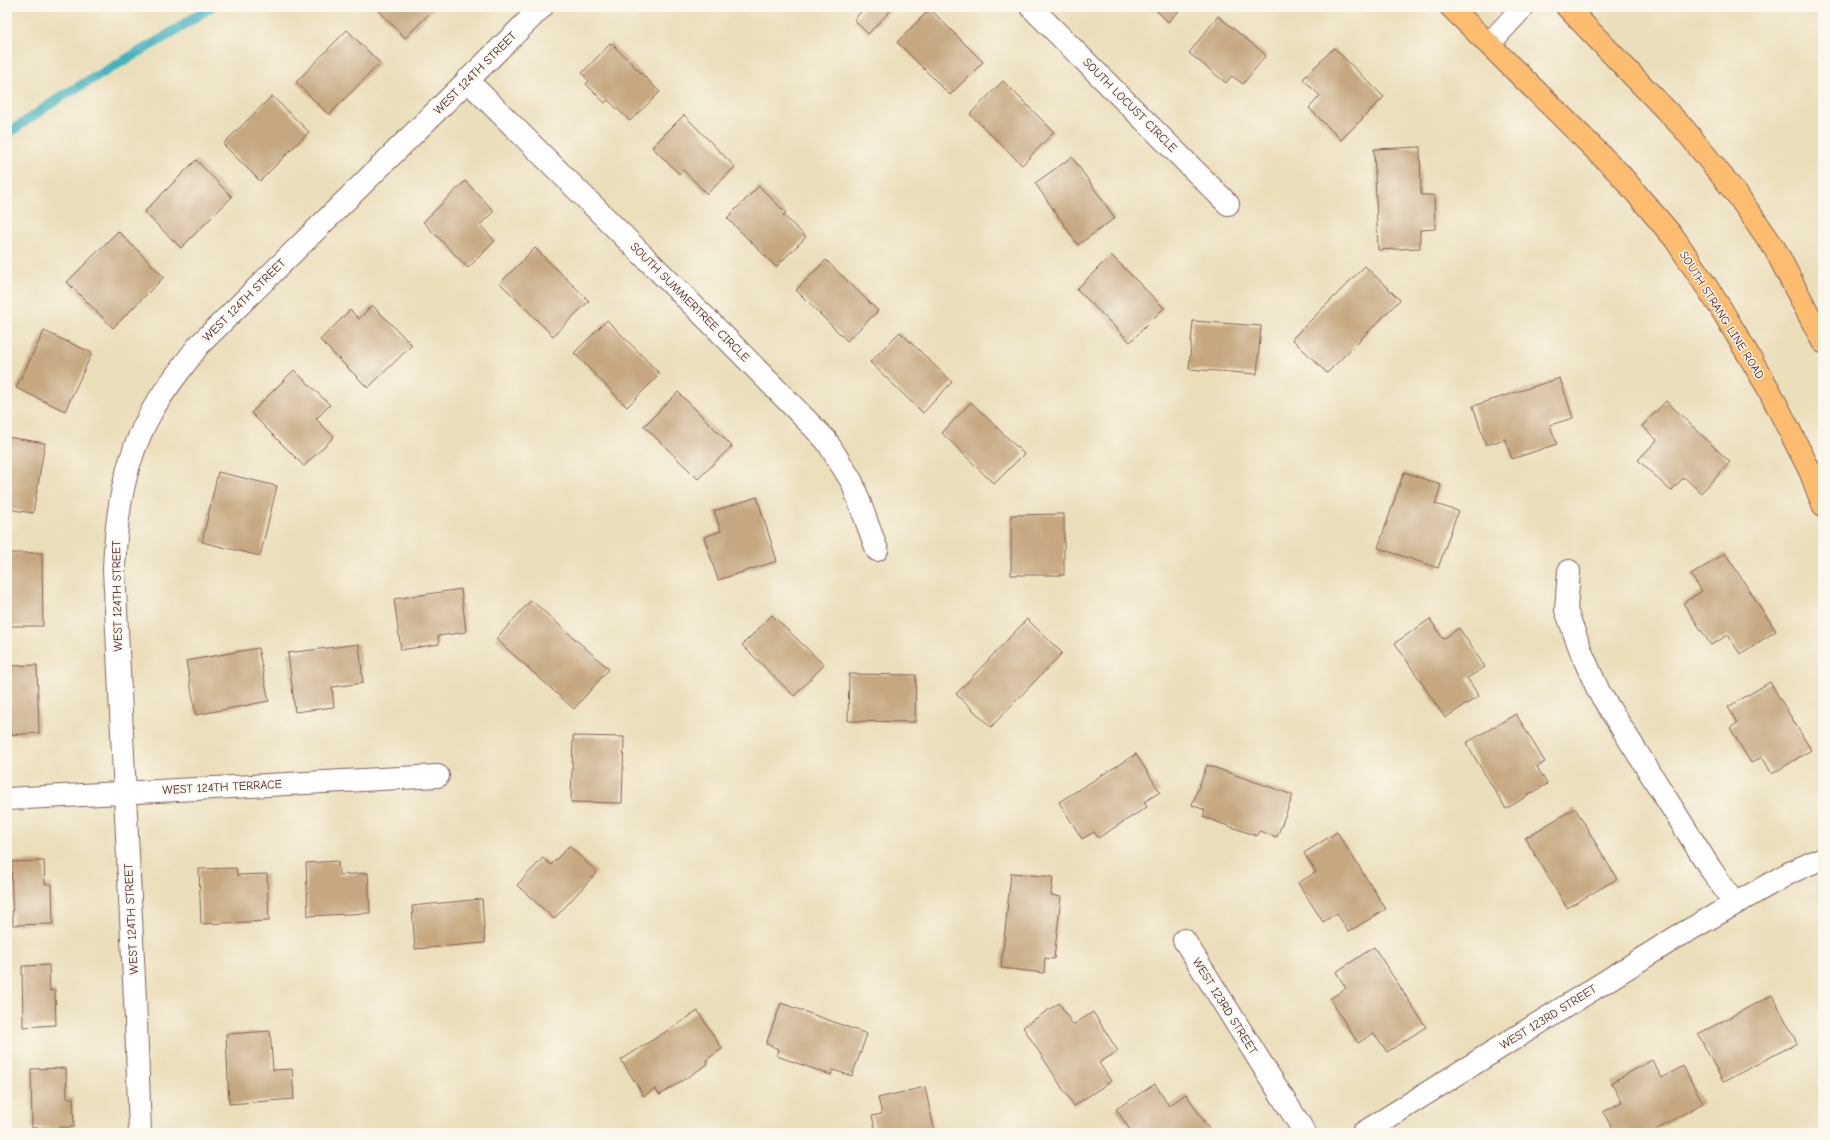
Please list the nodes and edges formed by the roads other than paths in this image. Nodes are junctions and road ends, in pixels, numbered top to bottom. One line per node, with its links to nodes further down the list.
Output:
1 (542, 7): 7 (street, WEST 124TH STREET)
2 (1031, 7): 8 (street, SOUTH LOCUST CIRCLE)
3 (1451, 7): 6 (main road, SOUTH STRANG LINE ROAD)
4 (1523, 7): 6 (street)
5 (1567, 7): 9 (main road)
6 (1489, 44): 10 (main road, SOUTH STRANG LINE ROAD)
7 (467, 80): 11 (street, SOUTH SUMMERTREE CIRCLE); 14 (street, WEST 124TH STREET)
8 (1228, 204)
9 (1823, 342)
10 (1823, 505)
11 (877, 550)
12 (1569, 571): 17 (street)
13 (438, 776): 14 (street, WEST 124TH TERRACE)
14 (125, 793): 15 (street, WEST 124TH TERRACE); 19 (street, WEST 124TH STREET)
15 (7, 799)
16 (1823, 858): 17 (street, WEST 123RD STREET)
17 (1734, 903): 21 (street, WEST 123RD STREET)
18 (1184, 940): 20 (street, WEST 123RD STREET)
19 (140, 1133)
20 (1305, 1133)
21 (1363, 1133)

